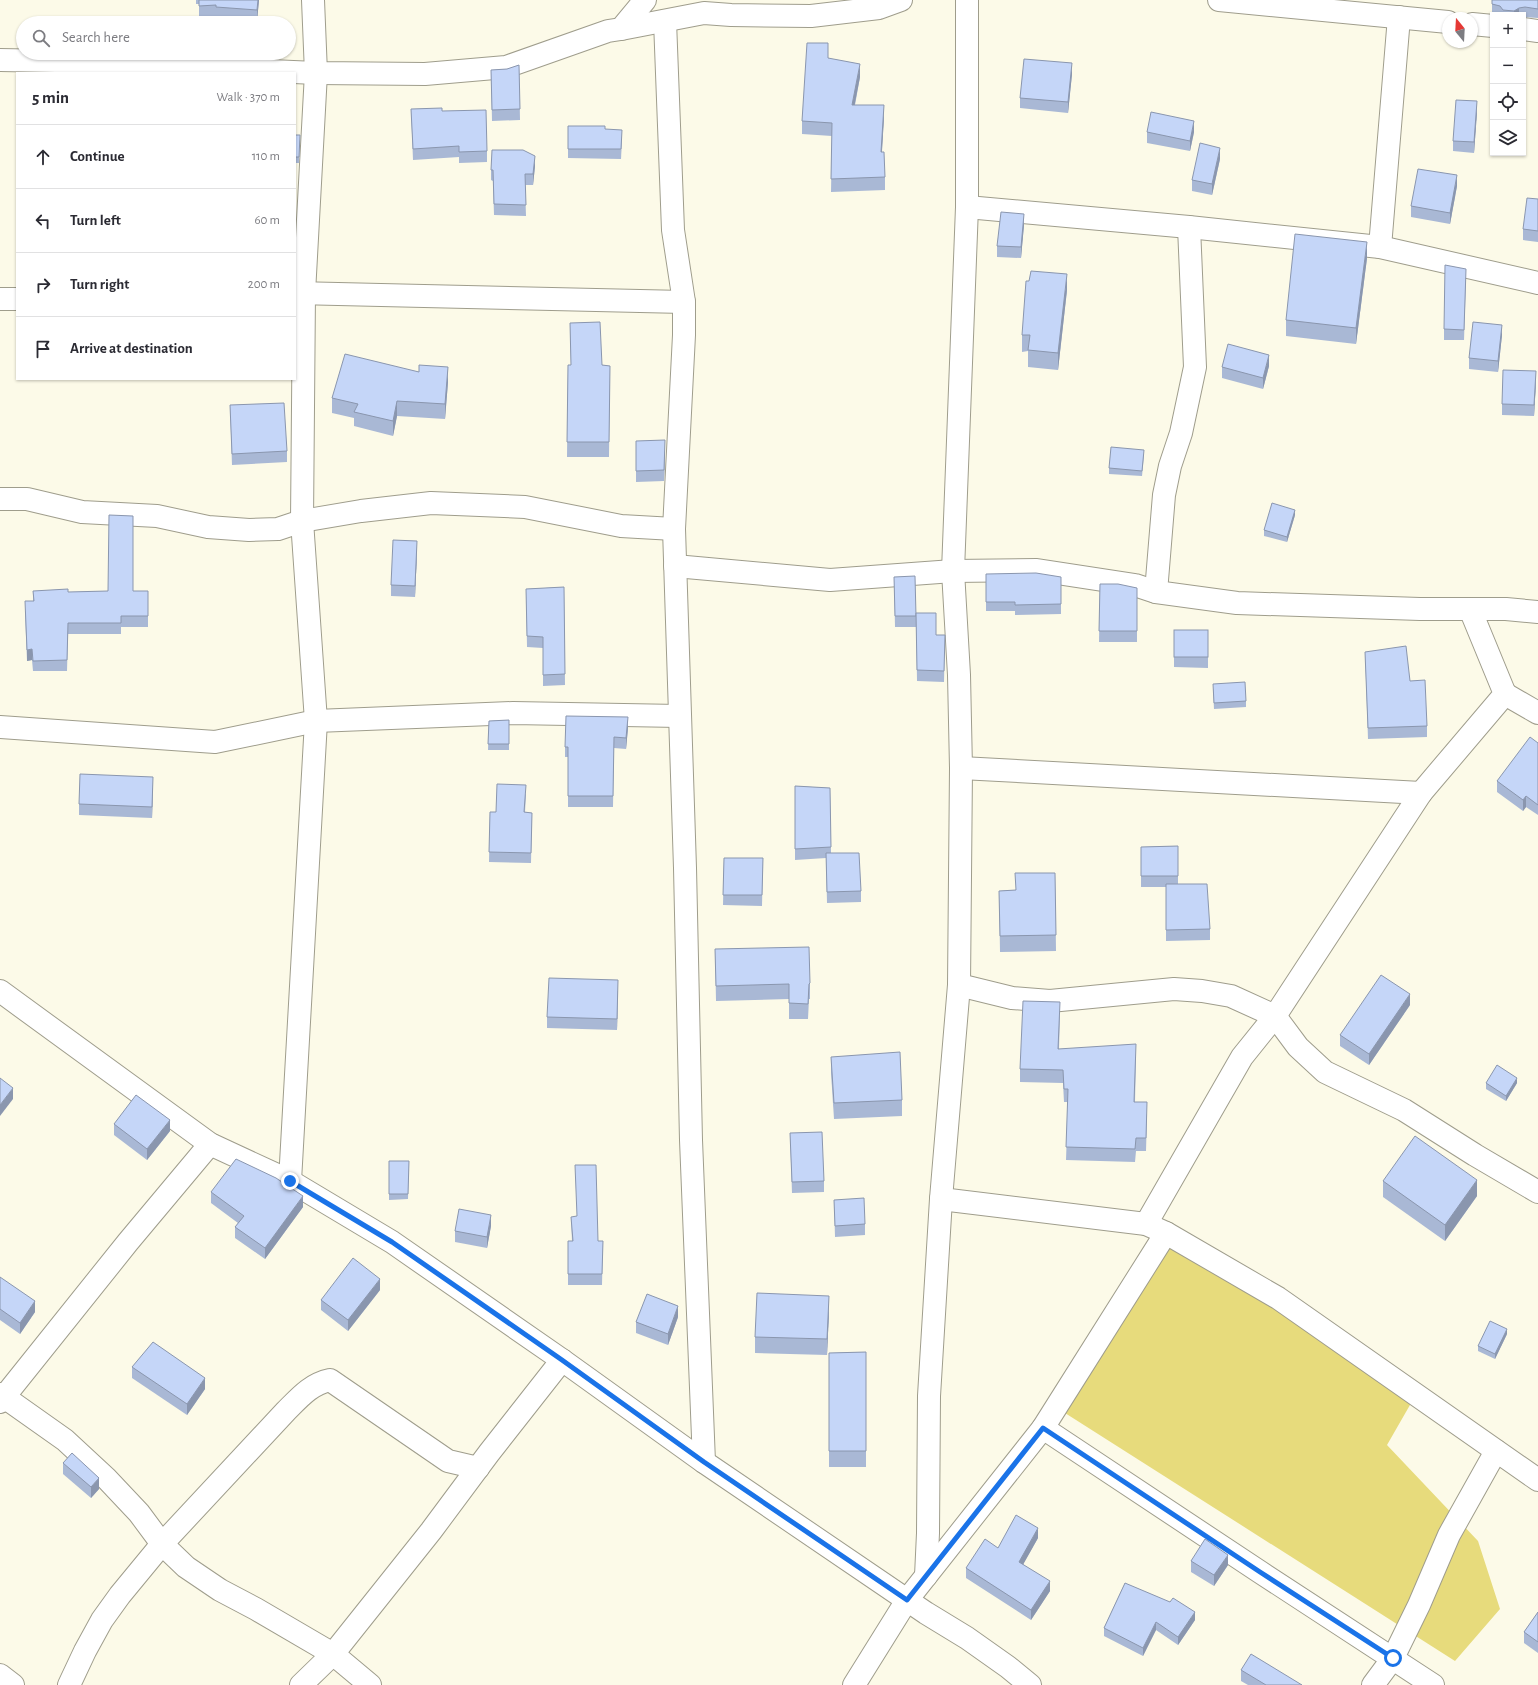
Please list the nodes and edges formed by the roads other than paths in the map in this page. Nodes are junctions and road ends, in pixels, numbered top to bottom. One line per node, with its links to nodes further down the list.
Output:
1 (313, 0): 18 (street)
2 (645, 0): 12 (street)
3 (901, 0): 6 (street)
4 (967, 0): 19 (street)
5 (1219, 0): 7 (street)
6 (700, 6): 8 (street)
7 (1399, 17): 9 (street); 21 (street)
8 (665, 21): 12 (street); 26 (street)
9 (1442, 21)
10 (1478, 25): 11 (street)
11 (1490, 26)
12 (621, 29): 18 (street)
13 (1526, 29): 14 (street)
14 (1538, 31)
15 (0, 60): 16 (street)
16 (294, 72)
17 (296, 72): 18 (street)
18 (316, 73): 23 (street)
19 (967, 207): 20 (street); 31 (street)
20 (1189, 227): 21 (street); 32 (street)
21 (1380, 247): 22 (street)
22 (1538, 283)
23 (300, 293): 26 (street); 28 (street)
24 (0, 299): 25 (street)
25 (16, 299)
26 (684, 302): 29 (street)
27 (0, 499): 28 (street)
28 (302, 521): 29 (street); 38 (street)
29 (674, 529): 30 (street)
30 (675, 566): 31 (street); 37 (street)
31 (953, 571): 32 (street); 40 (street)
32 (1156, 592): 33 (street)
33 (1470, 609): 34 (street); 35 (street)
34 (1538, 612)
35 (1505, 694): 36 (street); 41 (street)
36 (1538, 713)
37 (680, 716): 38 (street); 55 (street)
38 (316, 722): 39 (street); 46 (street)
39 (0, 727)
40 (962, 768): 41 (street); 42 (street)
41 (1422, 793): 44 (street)
42 (959, 985): 44 (street); 48 (street)
43 (0, 991): 45 (street)
44 (1275, 1016): 47 (street); 49 (street)
45 (210, 1144): 46 (street); 52 (street)
46 (290, 1181): 51 (street)
47 (1538, 1192)
48 (941, 1199): 49 (street); 59 (street)
49 (1146, 1224): 50 (street)
50 (1166, 1233): 53 (street); 54 (street)
51 (562, 1360): 55 (street); 56 (street)
52 (1, 1398): 58 (street)
53 (1043, 1428): 59 (street); 62 (street)
54 (1496, 1451): 57 (street); 62 (street)
55 (704, 1462): 60 (street)
56 (478, 1468): 58 (street); 61 (street)
57 (1538, 1480)
58 (162, 1544): 61 (street); 65 (street)
59 (926, 1576): 60 (street)
60 (907, 1600): 68 (street); 69 (street)
61 (333, 1654): 66 (street); 67 (street)
62 (1393, 1658): 70 (street); 71 (street)
63 (0, 1675): 64 (street)
64 (13, 1685)
65 (69, 1685)
66 (301, 1685)
67 (370, 1685)
68 (854, 1685)
69 (1030, 1685)
70 (1373, 1685)
71 (1433, 1685)

